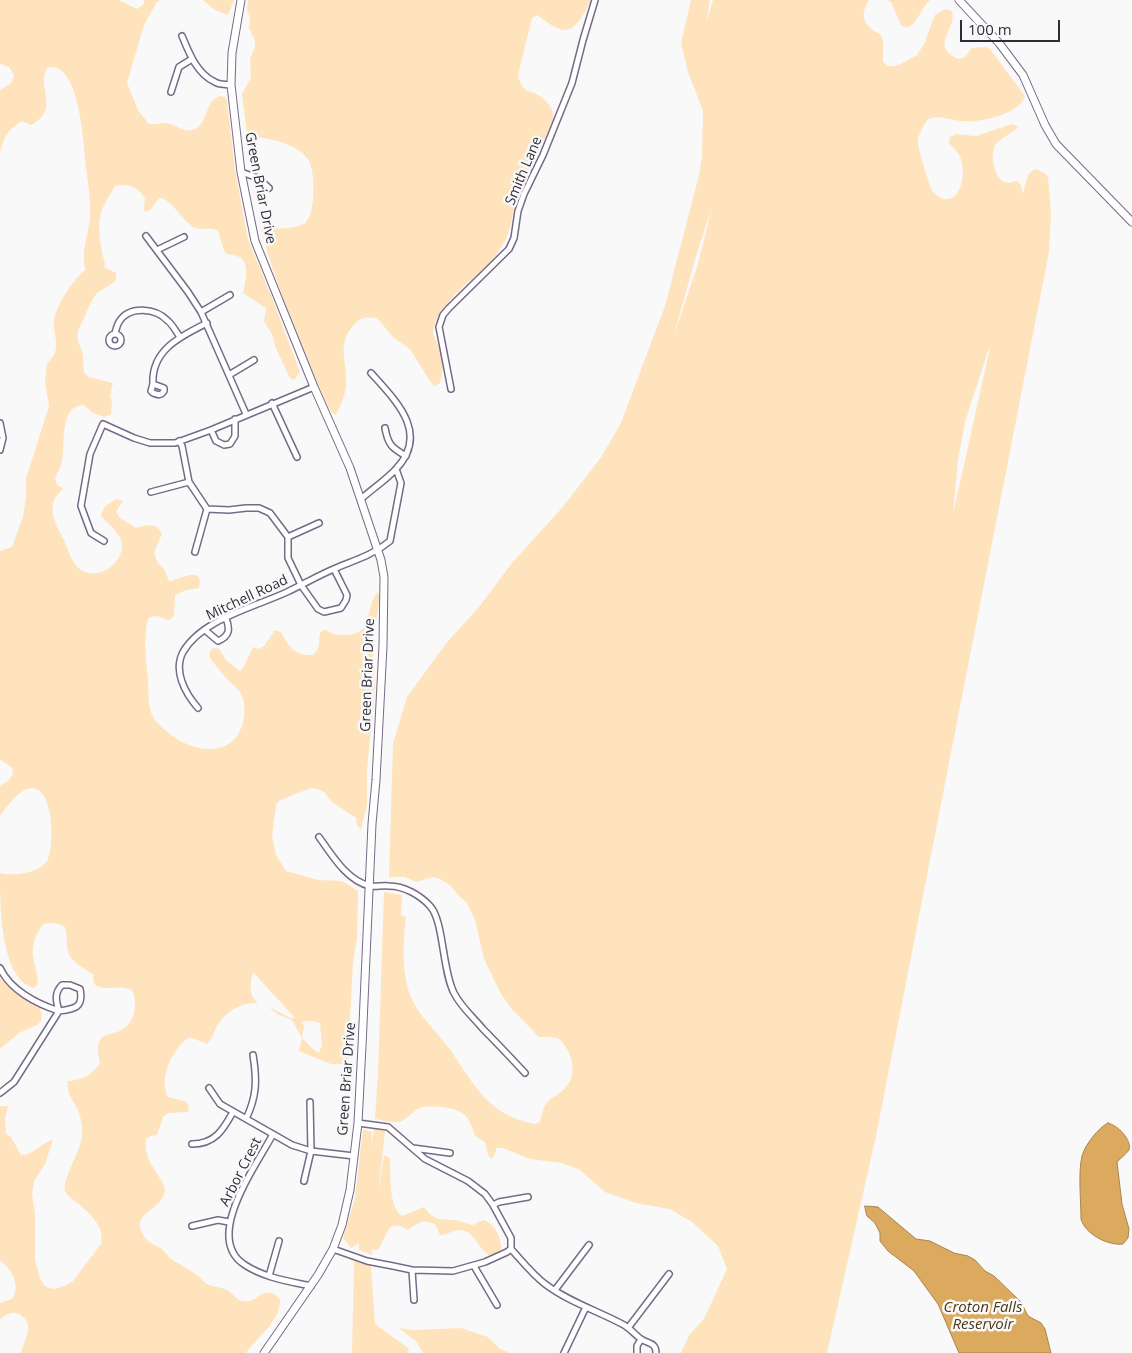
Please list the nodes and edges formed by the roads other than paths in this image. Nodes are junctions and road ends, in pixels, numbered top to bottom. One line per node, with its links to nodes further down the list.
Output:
1 (241, 0): 6 (street, Green Briar Drive)
2 (595, 0): 24 (street, Smith Lane)
3 (959, 0): 10 (street)
4 (182, 36): 5 (street)
5 (192, 58): 6 (street); 7 (street)
6 (231, 85): 8 (street, Green Briar Drive)
7 (171, 92)
8 (241, 172): 9 (street); 23 (street, Green Briar Drive)
9 (269, 188)
10 (1132, 222)
11 (146, 236): 13 (street)
12 (184, 237): 13 (street)
13 (157, 250): 15 (street)
14 (230, 295): 15 (street)
15 (202, 312): 16 (street)
16 (207, 323): 18 (street); 21 (street)
17 (115, 333): 18 (street)
18 (180, 337): 22 (street)
19 (254, 360): 21 (street)
20 (372, 373): 33 (street)
21 (229, 375): 26 (street)
22 (153, 384)
23 (314, 386): 25 (street); 38 (street, Green Briar Drive)
24 (451, 388)
25 (272, 403): 26 (street); 34 (street)
26 (246, 414): 27 (street)
27 (236, 419): 30 (street); 30 (street)
28 (0, 423): 32 (street)
29 (385, 428): 33 (street)
30 (211, 430): 31 (street)
31 (179, 441): 36 (street); 42 (street)
32 (0, 450)
33 (406, 456): 35 (street)
34 (297, 457)
35 (396, 470): 38 (street); 43 (street)
36 (189, 482): 37 (street); 39 (street)
37 (151, 492)
38 (361, 499): 43 (street, Green Briar Drive)
39 (207, 509): 41 (street); 44 (street)
40 (319, 523): 41 (street)
41 (288, 537): 46 (street, Mitchell Road)
42 (104, 541)
43 (378, 551): 45 (street, Mitchell Road); 51 (street, Green Briar Drive)
44 (195, 552)
45 (334, 569): 46 (street, Mitchell Road); 46 (street, Mitchell Road)
46 (301, 585): 47 (street, Mitchell Road)
47 (226, 618): 48 (street, Mitchell Road); 48 (street)
48 (205, 630): 49 (street, Mitchell Road)
49 (198, 708)
50 (319, 837): 51 (street)
51 (370, 886): 55 (street); 61 (street, Green Briar Drive)
52 (0, 968): 53 (street)
53 (58, 1011): 53 (street); 57 (street)
54 (253, 1055): 60 (street, Arbor Crest)
55 (525, 1073)
56 (209, 1088): 59 (street, Arbor Crest)
57 (0, 1093)
58 (310, 1102): 65 (street)
59 (233, 1112): 60 (street, Arbor Crest); 63 (street)
60 (246, 1119): 62 (street, Arbor Crest)
61 (358, 1122): 64 (street); 67 (street, Green Briar Drive)
62 (273, 1134): 65 (street, Arbor Crest); 71 (street, Arbor Crest)
63 (192, 1144)
64 (413, 1148): 66 (street); 70 (street)
65 (311, 1151): 67 (street, Arbor Crest); 68 (street)
66 (450, 1153)
67 (354, 1156): 75 (street, Green Briar Drive)
68 (304, 1181)
69 (528, 1197): 70 (street)
70 (493, 1205): 76 (street)
71 (229, 1222): 72 (street); 80 (street, Arbor Crest)
72 (192, 1226)
73 (279, 1242): 80 (street)
74 (589, 1245): 82 (street)
75 (333, 1249): 78 (street); 81 (street, Green Briar Drive)
76 (511, 1249): 77 (street); 82 (street)
77 (474, 1266): 78 (street); 84 (street)
78 (412, 1270): 83 (street)
79 (669, 1274): 86 (street)
80 (269, 1276): 81 (street, Arbor Crest)
81 (311, 1286): 88 (street, Green Briar Drive)
82 (555, 1290): 85 (street)
83 (414, 1300)
84 (497, 1306)
85 (586, 1307): 86 (street); 89 (street)
86 (628, 1328): 87 (street)
87 (641, 1339): 90 (street); 91 (street)
88 (264, 1353)
89 (564, 1353)
90 (637, 1353)
91 (656, 1353)

